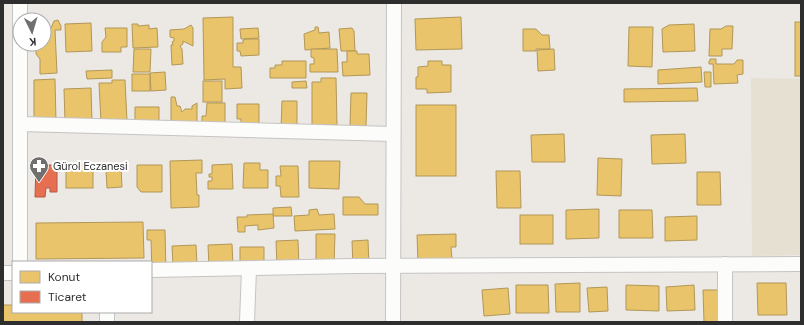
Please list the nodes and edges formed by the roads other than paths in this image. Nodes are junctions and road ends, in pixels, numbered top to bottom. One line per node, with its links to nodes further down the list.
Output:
1 (20, 3): 3 (street)
2 (394, 3): 4 (street)
3 (20, 124): 4 (street); 5 (street)
4 (394, 134): 8 (street)
5 (20, 261)
6 (725, 264): 7 (street); 8 (street); 13 (street)
7 (801, 264)
8 (393, 266): 9 (street); 12 (street)
9 (248, 269): 10 (street); 11 (street)
10 (152, 270)
11 (247, 322)
12 (393, 322)
13 (725, 322)

